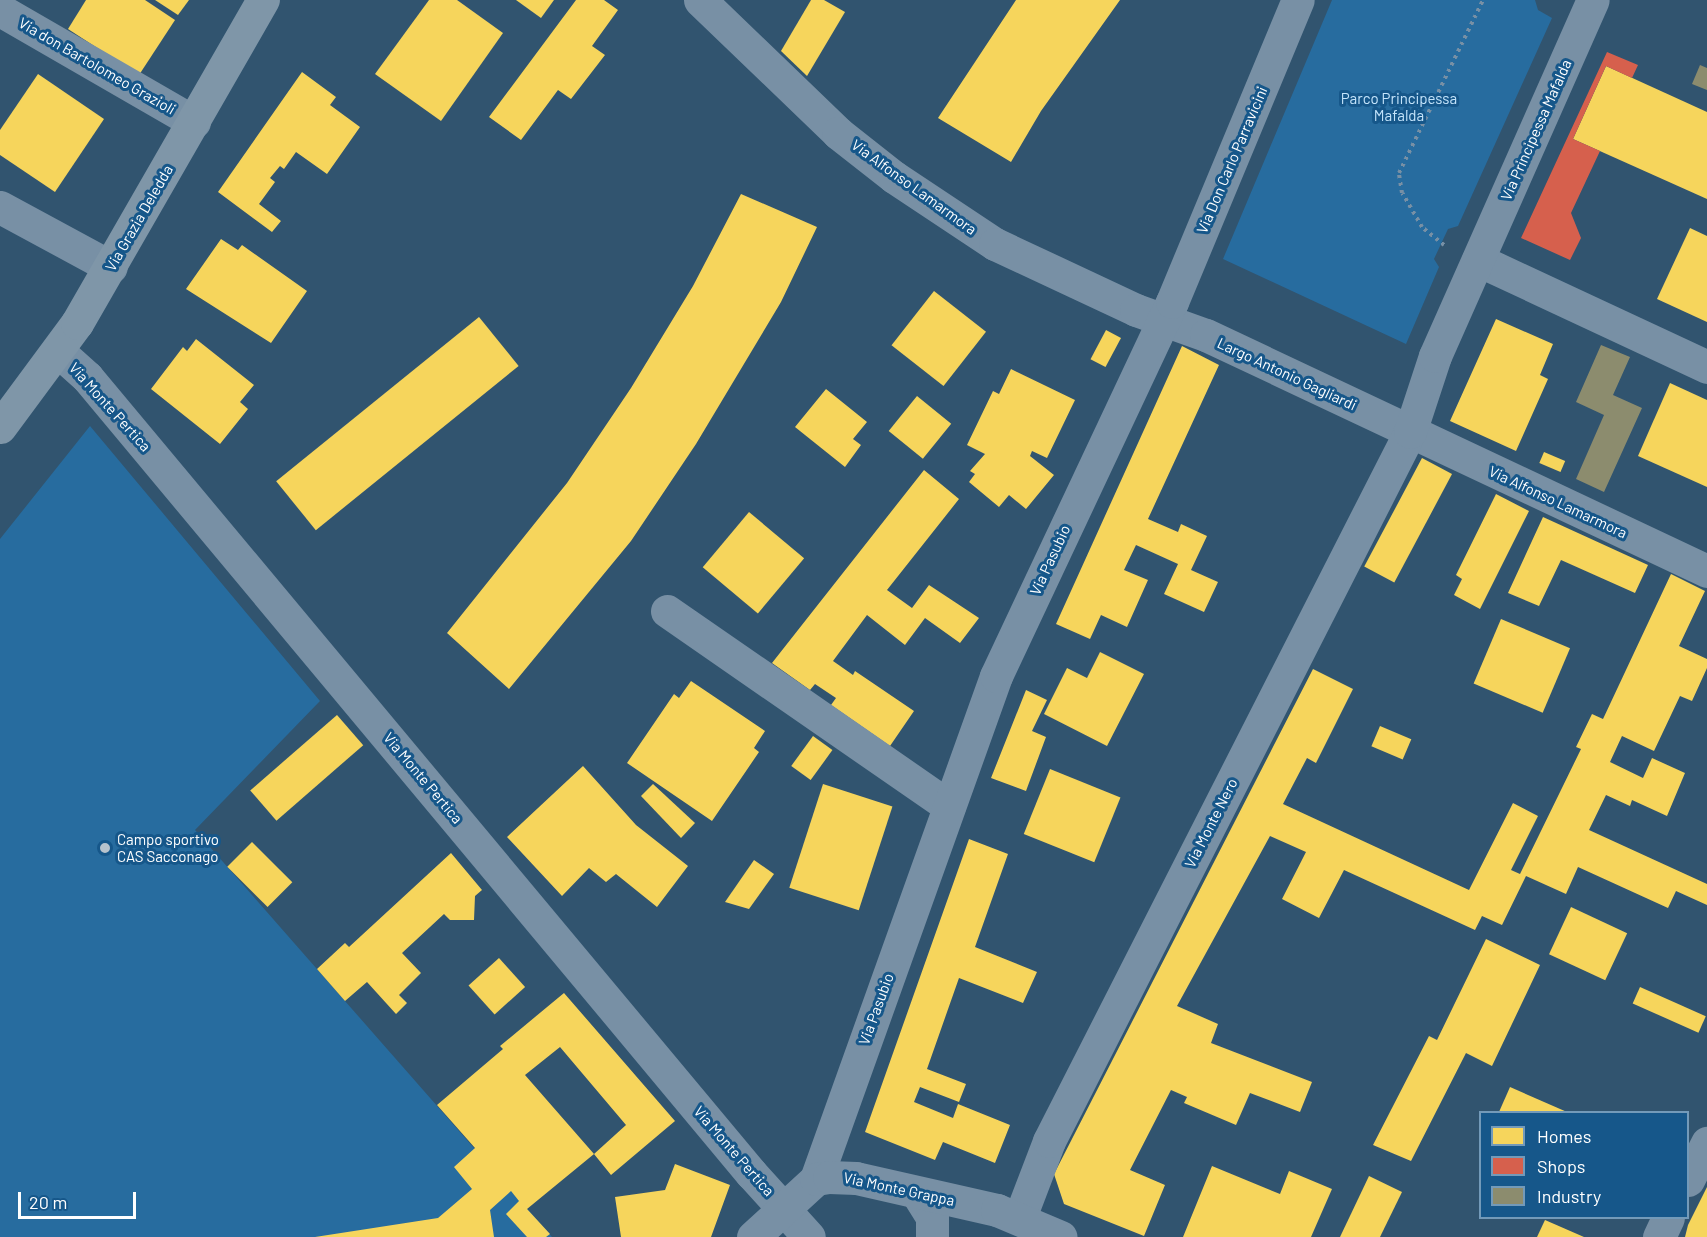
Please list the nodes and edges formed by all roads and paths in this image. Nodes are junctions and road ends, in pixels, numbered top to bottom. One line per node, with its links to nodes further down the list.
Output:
1 (263, 0): 7 (main road, Via Grazia Deledda)
2 (700, 0): 12 (street, Via Alfonso Lamarmora)
3 (1298, 0): 12 (street, Via Don Carlo Parravicini)
4 (1483, 0): 9 (path)
5 (1593, 0): 10 (street, Via Principessa Mafalda)
6 (0, 10): 7 (street, Via don Bartolomeo Grazioli)
7 (194, 122): 11 (main road, Via Grazia Deledda)
8 (0, 207): 11 (street)
9 (1441, 244)
10 (1478, 261): 14 (street); 16 (street, Via Principessa Mafalda)
11 (111, 267): 13 (main road, Via Grazia Deledda)
12 (1164, 320): 16 (street, Largo Antonio Gagliardi); 19 (street, Via Pasubio)
13 (58, 351): 15 (main road, Via Grazia Deledda); 24 (street, Via Monte Pertica)
14 (1707, 367)
15 (0, 426)
16 (1410, 432): 17 (street, Via Alfonso Lamarmora); 25 (street, Via Monte Nero)
17 (1707, 571)
18 (667, 611): 19 (street)
19 (949, 806): 22 (street, Via Pasubio)
20 (1707, 1143): 21 (street)
21 (1689, 1178)
22 (816, 1179): 23 (street, Via Monte Grappa); 24 (street)
23 (917, 1193): 25 (street, Via Monte Grappa); 29 (street)
24 (784, 1208): 27 (street); 28 (street, Via Monte Pertica)
25 (1020, 1217): 30 (street, Via Monte Grappa)
26 (1668, 1219): 31 (street)
27 (753, 1237)
28 (809, 1237)
29 (932, 1237)
30 (1061, 1237)
31 (1659, 1237)

